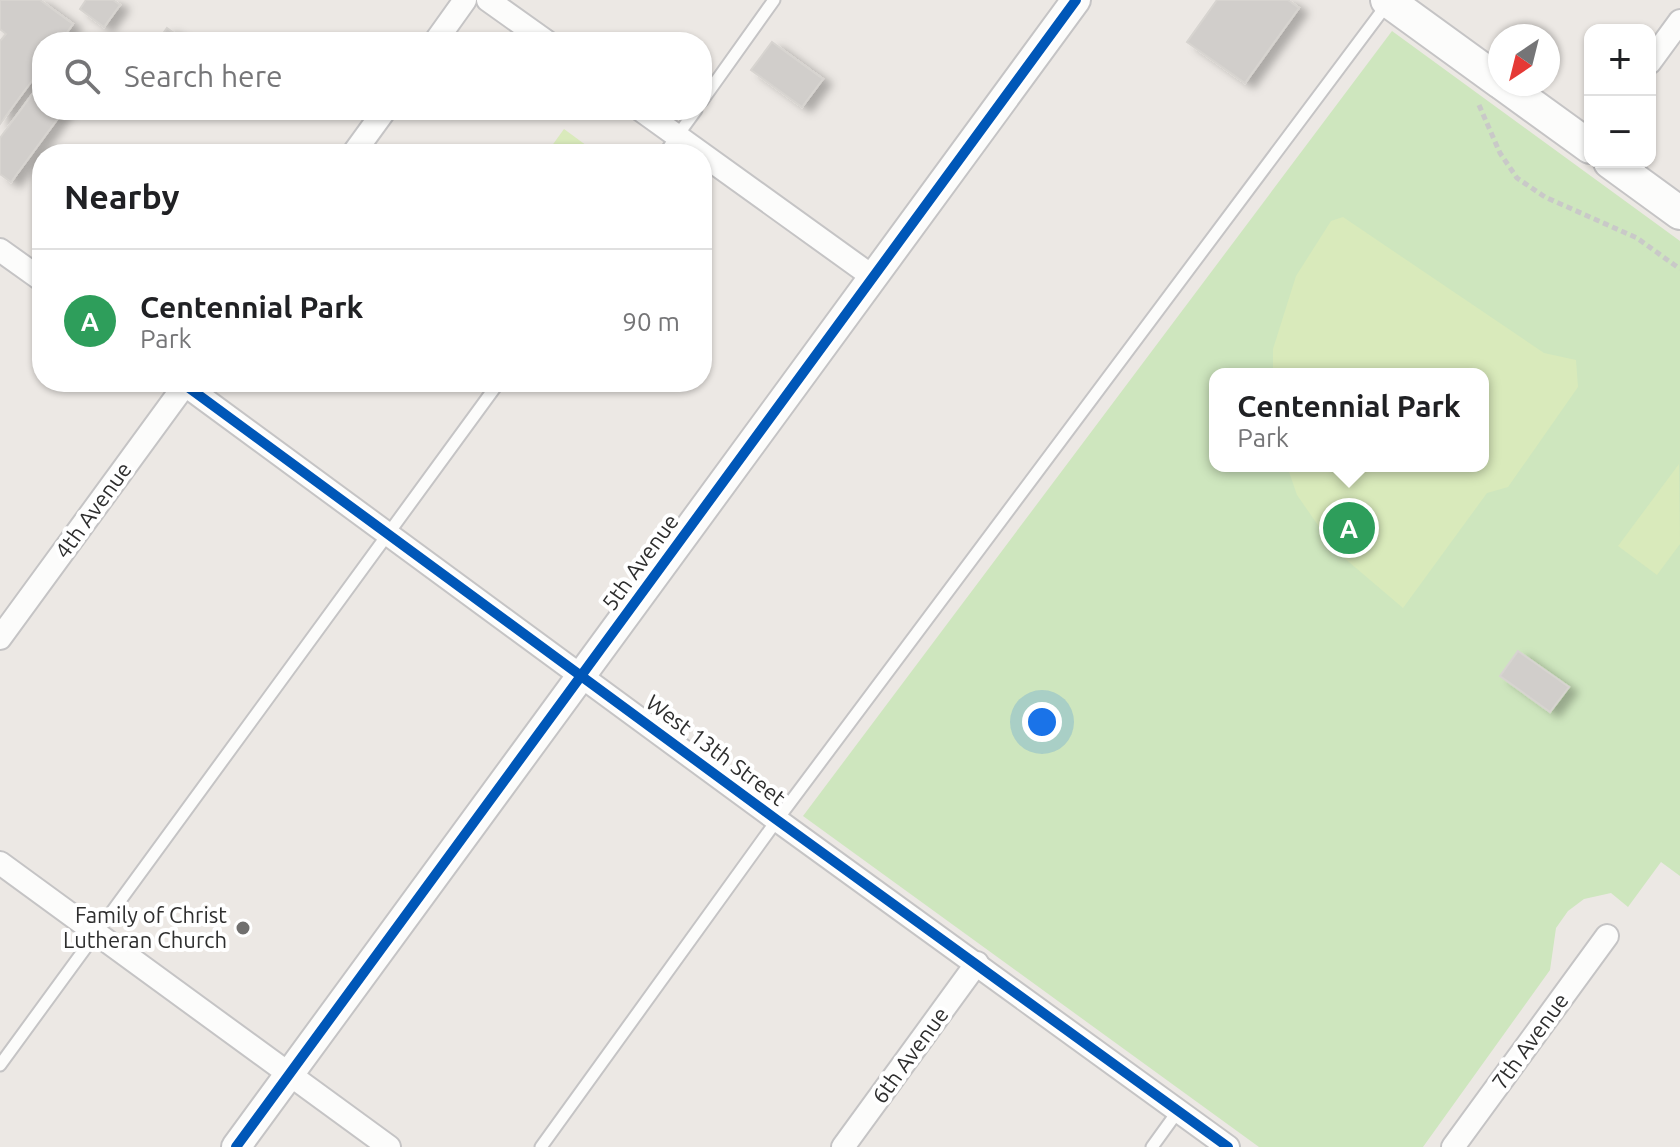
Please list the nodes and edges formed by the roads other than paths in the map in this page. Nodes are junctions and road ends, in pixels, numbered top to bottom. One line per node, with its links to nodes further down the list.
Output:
1 (465, 0): 7 (street)
2 (488, 0): 8 (street)
3 (774, 0): 11 (lane)
4 (1076, 0): 25 (street, 5th Avenue)
5 (1388, 1): 10 (main road); 32 (lane)
6 (1680, 21): 9 (street)
7 (442, 32)
8 (533, 32)
9 (1656, 54)
10 (1488, 74)
11 (712, 87)
12 (1519, 96): 16 (main road)
13 (378, 120): 17 (street)
14 (650, 120): 18 (street)
15 (689, 120): 19 (lane)
16 (1584, 142)
17 (360, 144)
18 (670, 144)
19 (672, 144)
20 (1619, 168): 22 (main road)
21 (712, 172): 25 (street)
22 (1680, 213)
23 (0, 250): 24 (street)
24 (32, 273)
25 (873, 277): 31 (street, 5th Avenue)
26 (178, 392): 30 (street, 4th Avenue)
27 (196, 392): 29 (street, West 13th Street)
28 (492, 392): 29 (lane)
29 (389, 534): 31 (street, West 13th Street); 34 (lane)
30 (0, 638)
31 (582, 675): 32 (street, West 13th Street); 38 (street, 5th Avenue)
32 (777, 820): 36 (street, West 13th Street); 42 (lane)
33 (0, 863): 34 (street)
34 (96, 933): 37 (lane); 38 (street)
35 (1607, 936): 46 (street, 7th Avenue)
36 (977, 963): 39 (street, West 13th Street); 43 (street, 6th Avenue)
37 (0, 1065)
38 (289, 1075): 40 (street, 5th Avenue); 41 (street)
39 (1178, 1111): 44 (lane); 45 (street, West 13th Street)
40 (236, 1147)
41 (389, 1147)
42 (541, 1147)
43 (843, 1147)
44 (1152, 1147)
45 (1228, 1147)
46 (1453, 1147)

